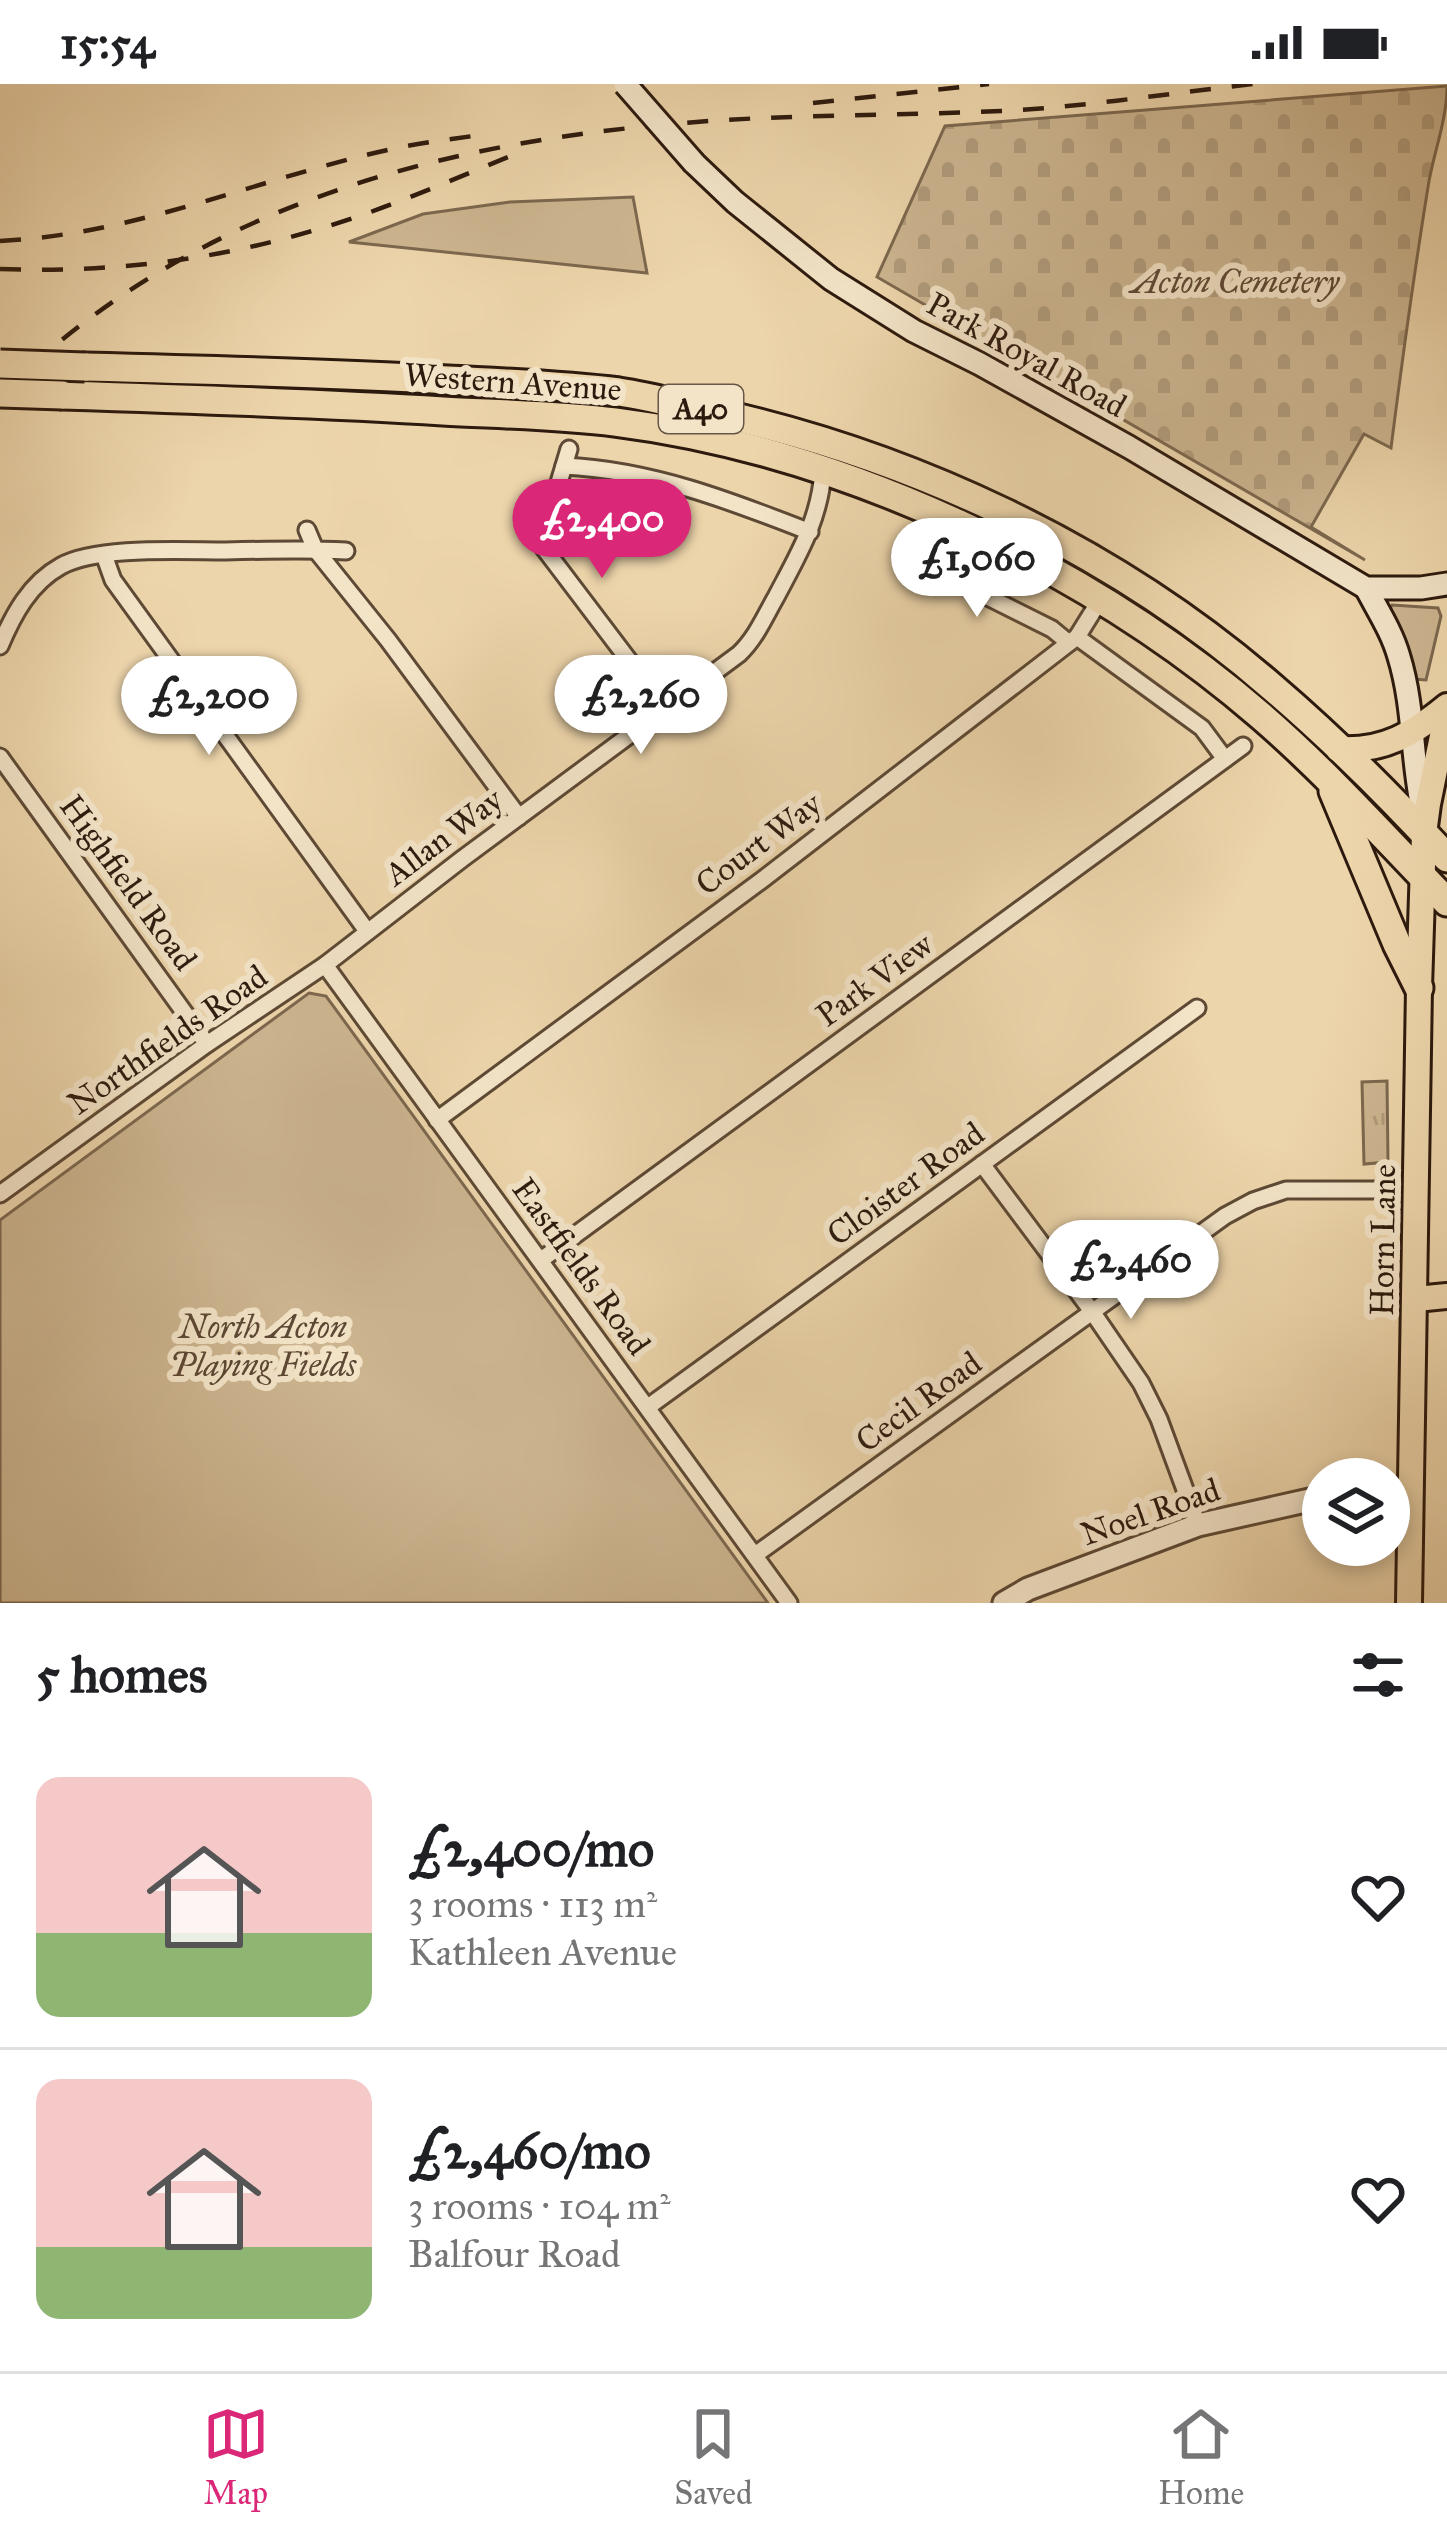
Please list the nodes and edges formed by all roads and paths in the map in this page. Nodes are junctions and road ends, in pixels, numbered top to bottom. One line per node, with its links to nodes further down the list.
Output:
1 (625, 84): 12 (main road, Park Royal Road, bridge)
2 (0, 364): 20 (highway, Western Avenue / A40, bridge)
3 (0, 393): 4 (highway, Western Avenue / A40, bridge)
4 (823, 471): 6 (street, Allan Way); 13 (highway, Western Avenue / A40)
5 (307, 530): 7 (street)
6 (810, 532): 16 (street, Allan Way); 16 (street)
7 (315, 549): 8 (street); 9 (street); 24 (street)
8 (346, 551)
9 (104, 555): 15 (street); 29 (street)
10 (910, 558): 14 (street)
11 (1447, 584): 12 (main road)
12 (1366, 588): 18 (main road)
13 (1100, 600): 14 (street, Court Way); 23 (highway, Western Avenue / A40)
14 (1074, 640): 22 (street); 34 (street, Court Way)
15 (0, 646)
16 (664, 708): 24 (street, Allan Way)
17 (1447, 709): 18 (main road); 25 (main road, Horn Lane)
18 (1410, 731): 20 (main road); 25 (main road)
19 (1243, 746): 22 (street, Park View)
20 (1338, 749): 25 (highway, Western Avenue / A40)
21 (0, 757): 33 (street, Highfield Road)
22 (1225, 759): 38 (street, Park View)
23 (1327, 776): 27 (highway, Western Avenue / A40); 31 (highway)
24 (519, 817): 29 (street, Allan Way)
25 (1425, 828): 26 (highway, Western Avenue / A40); 27 (main road, Horn Lane)
26 (1447, 858)
27 (1423, 877): 28 (highway, Western Avenue / A40); 31 (main road, Horn Lane)
28 (1447, 902)
29 (367, 931): 30 (street, Northfields Road)
30 (325, 965): 33 (street, Northfields Road); 34 (street, Eastfields Road)
31 (1419, 988): 40 (main road, Horn Lane)
32 (1197, 1008): 35 (street, Cloister Road)
33 (207, 1044): 37 (street, Northfields Road)
34 (437, 1120): 38 (street, Eastfields Road)
35 (982, 1164): 41 (street); 42 (street, Cloister Road)
36 (1374, 1190): 41 (street, Cecil Road)
37 (0, 1194)
38 (541, 1260): 42 (street, Eastfields Road)
39 (1447, 1296): 40 (main road)
40 (1416, 1298): 43 (main road, Horn Lane)
41 (1091, 1310): 45 (street); 46 (street, Cecil Road)
42 (648, 1407): 46 (street, Eastfields Road)
43 (1403, 1458)
44 (1302, 1502): 45 (main road, Noel Road)
45 (1198, 1525): 49 (main road, Noel Road)
46 (754, 1556): 48 (street, Eastfields Road)
47 (1406, 1566): 50 (main road, Horn Lane)
48 (789, 1603)
49 (1004, 1603)
50 (1409, 1603)

